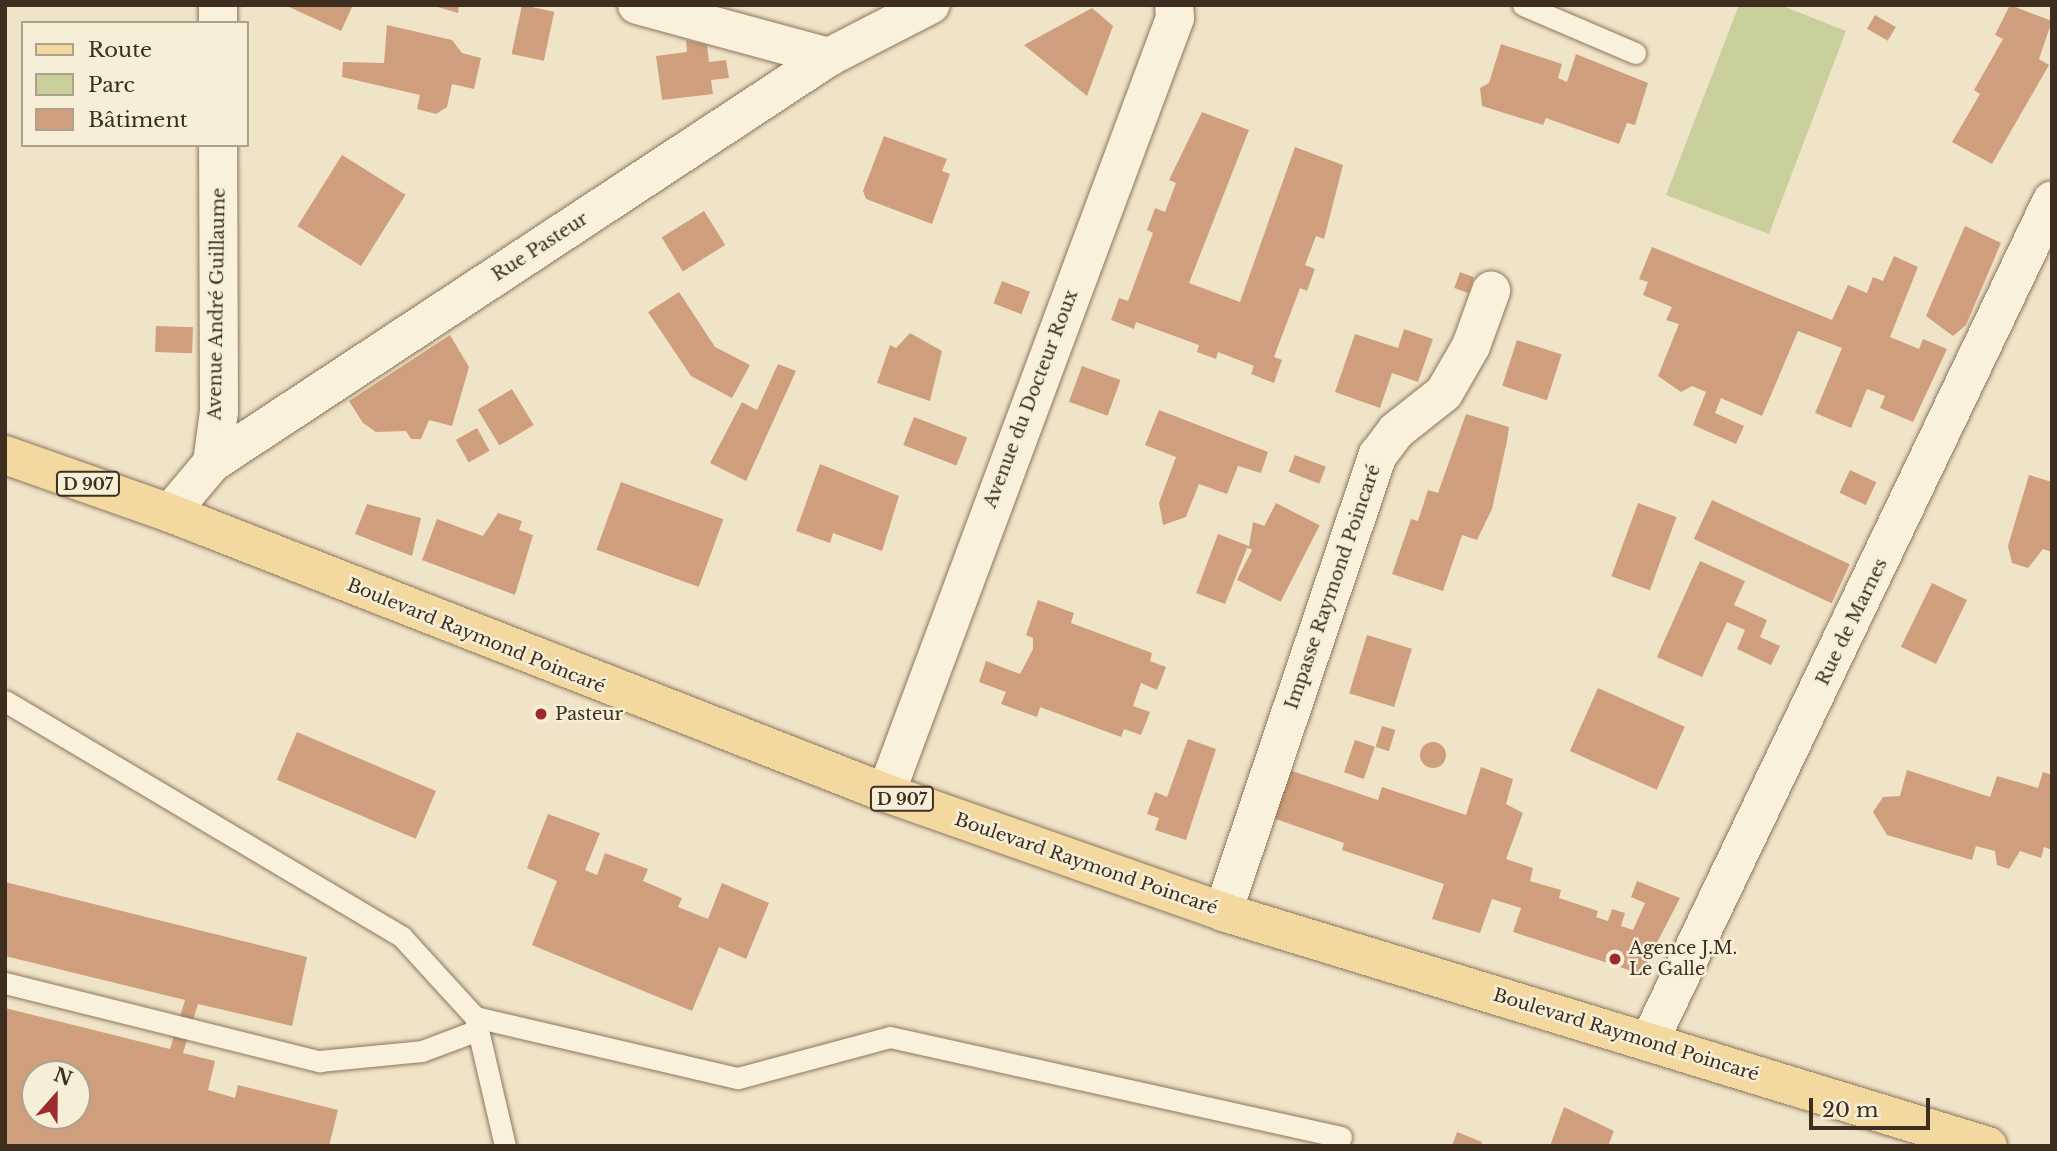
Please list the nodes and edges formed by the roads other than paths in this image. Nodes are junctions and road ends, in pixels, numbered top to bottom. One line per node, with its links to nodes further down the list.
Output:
1 (637, 5): 6 (street)
2 (930, 5): 6 (street, Rue Pasteur)
3 (1174, 5): 14 (street, Avenue du Docteur Roux)
4 (1523, 5): 5 (lane)
5 (1635, 52)
6 (829, 57): 11 (street, Rue Pasteur)
7 (218, 147): 11 (street, Avenue André Guillaume)
8 (2052, 200): 18 (street, Rue de Marnes)
9 (1491, 291): 15 (street, Impasse Raymond Poincaré)
10 (5, 456): 12 (main road, Boulevard Raymond Poincaré / D 907)
11 (212, 463): 12 (street, Rue Pasteur)
12 (170, 513): 14 (main road, Boulevard Raymond Poincaré / D 907)
13 (5, 701): 17 (lane)
14 (887, 793): 15 (main road, Boulevard Raymond Poincaré / D 907)
15 (1223, 912): 18 (main road, Boulevard Raymond Poincaré / D 907)
16 (5, 983): 17 (lane)
17 (476, 1024): 19 (lane); 20 (lane)
18 (1649, 1042): 21 (main road, Boulevard Raymond Poincaré / D 907)
19 (1341, 1137)
20 (505, 1146)
21 (1988, 1146)

